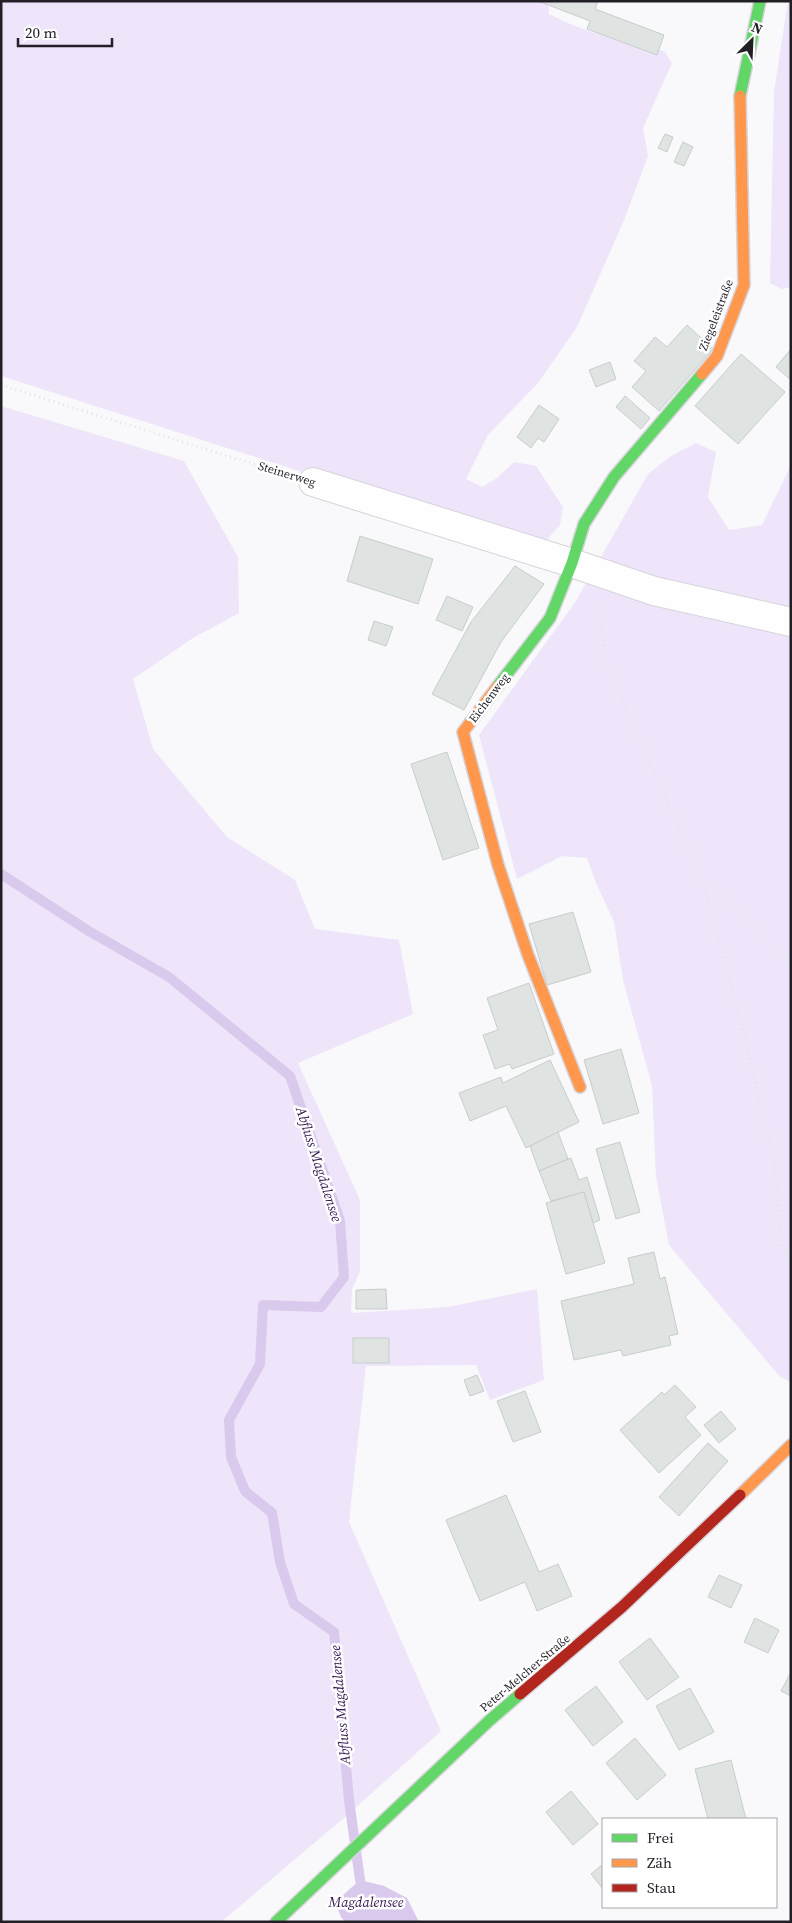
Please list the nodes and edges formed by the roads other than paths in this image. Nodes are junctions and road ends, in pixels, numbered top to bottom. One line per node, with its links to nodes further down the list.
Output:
1 (760, 1): 3 (street, Ziegeleistraße)
2 (313, 482): 3 (street, Steinerweg)
3 (584, 567): 4 (street); 5 (street, Eichenweg)
4 (791, 622)
5 (580, 1087)
6 (791, 1445): 7 (street, Peter-Melcher-Straße)
7 (276, 1922)

